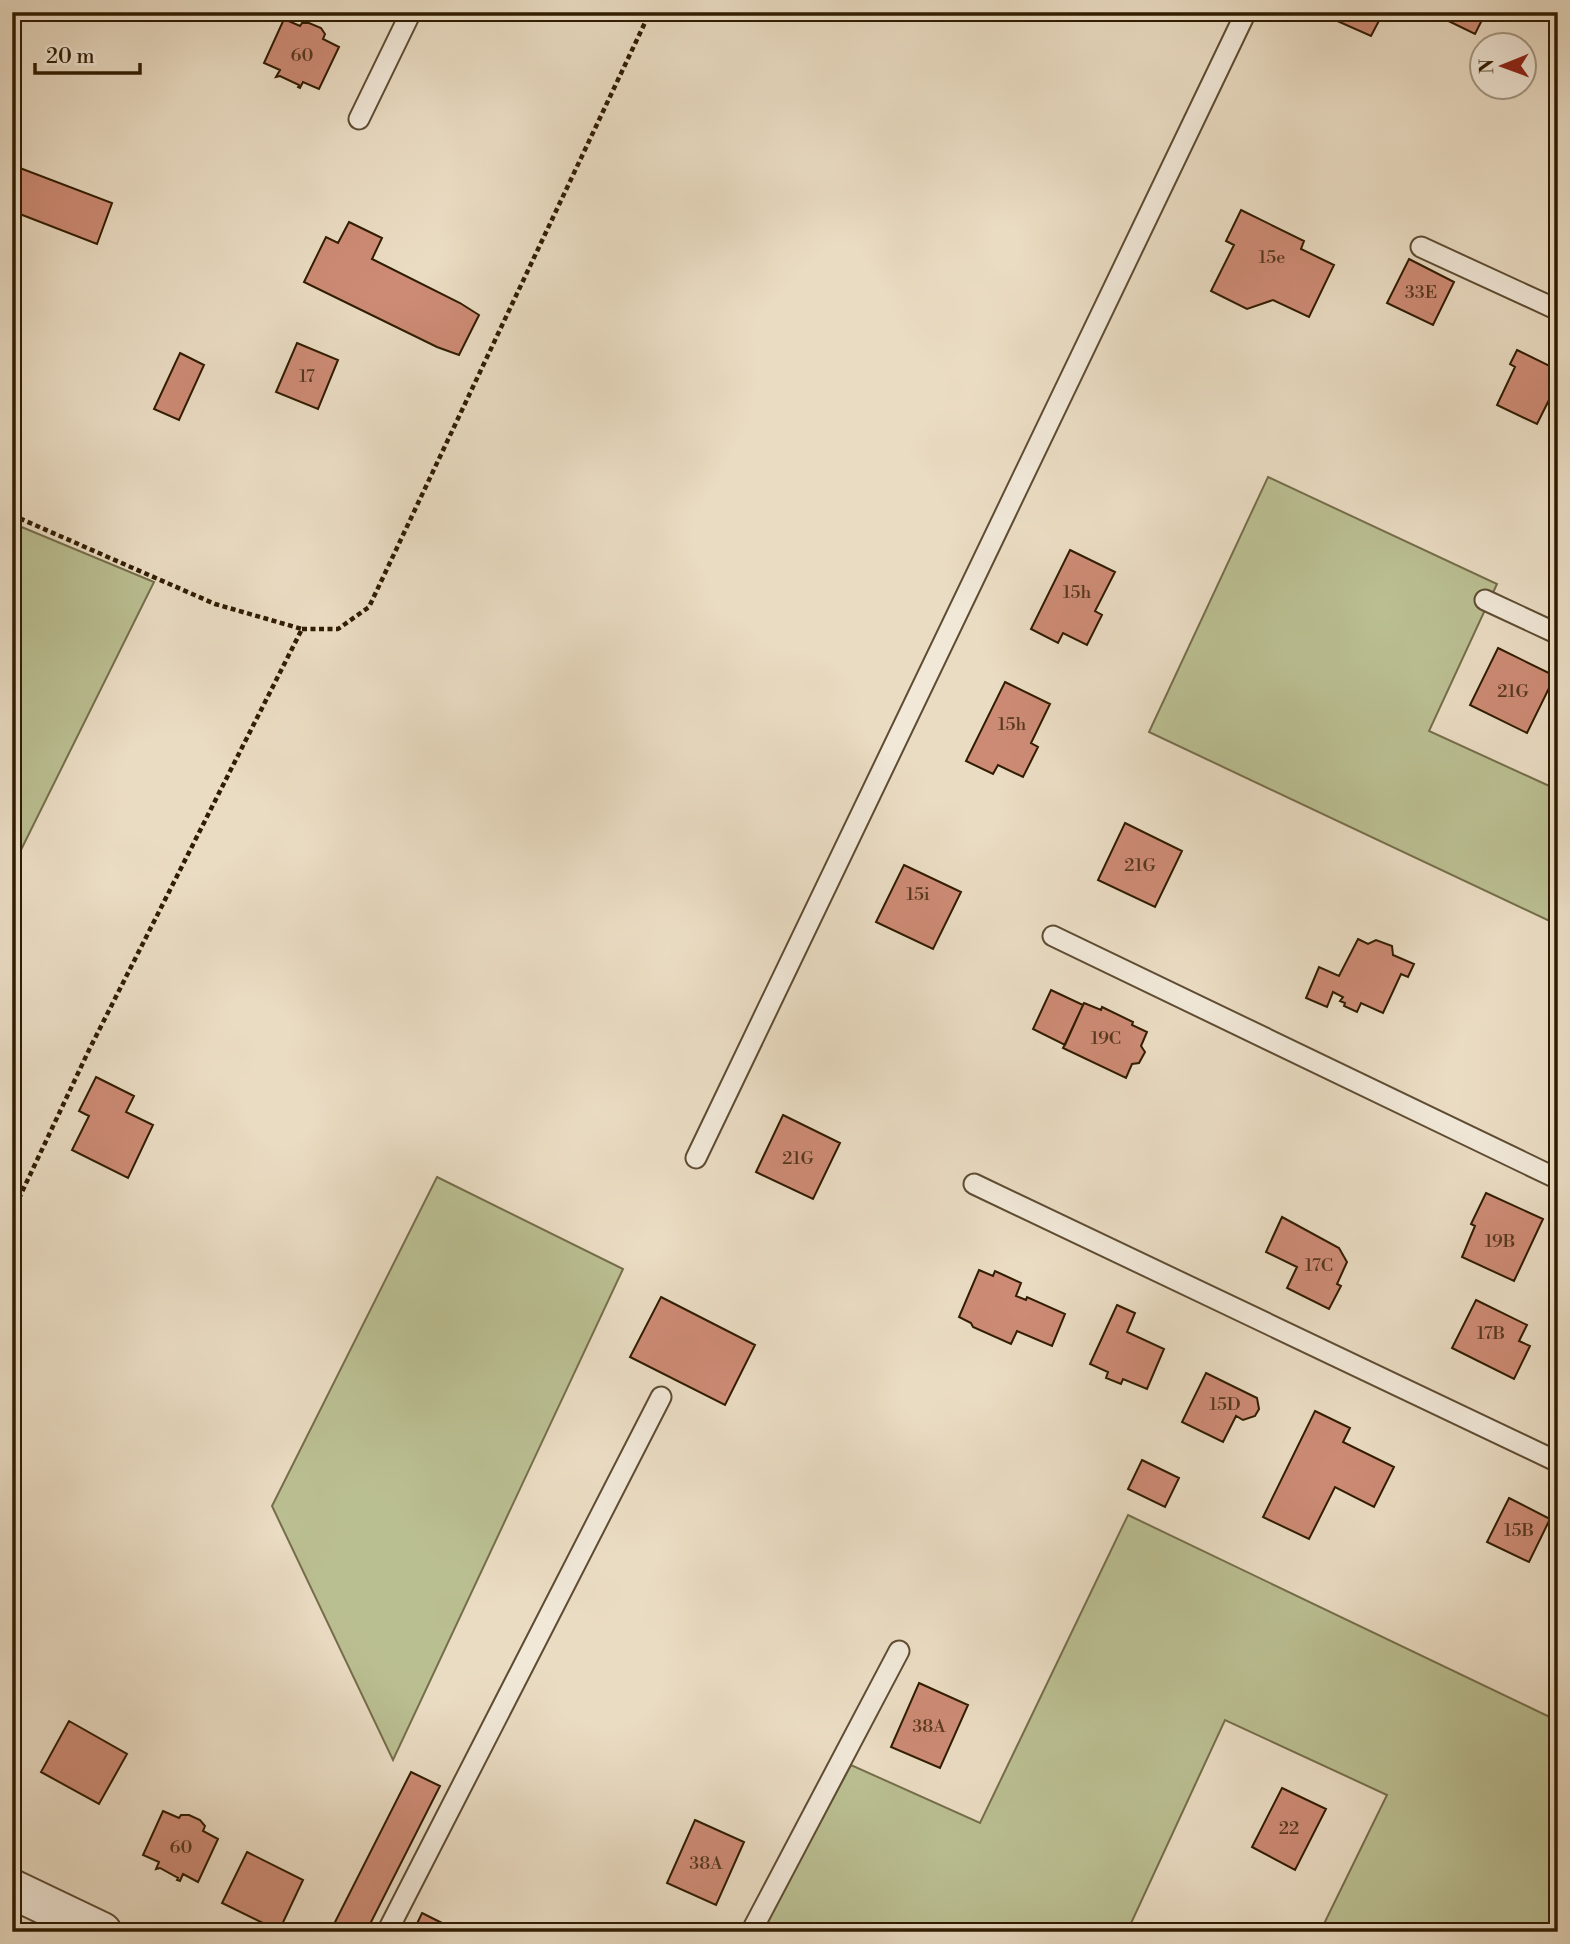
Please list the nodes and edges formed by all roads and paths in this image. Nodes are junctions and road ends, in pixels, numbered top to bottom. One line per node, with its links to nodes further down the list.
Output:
1 (411, 12): 4 (lane)
2 (650, 12): 9 (path)
3 (1247, 12): 12 (lane)
4 (359, 119)
5 (1421, 247): 6 (lane)
6 (1558, 310)
7 (12, 515): 9 (path)
8 (1485, 600): 10 (lane)
9 (302, 629): 15 (path)
10 (1558, 634)
11 (1053, 936): 13 (lane)
12 (696, 1158)
13 (1558, 1179)
14 (974, 1184): 17 (lane)
15 (12, 1213)
16 (661, 1397): 21 (lane)
17 (1558, 1462)
18 (899, 1651): 22 (lane)
19 (12, 1889): 20 (street)
20 (102, 1932)
21 (387, 1932)
22 (751, 1932)

